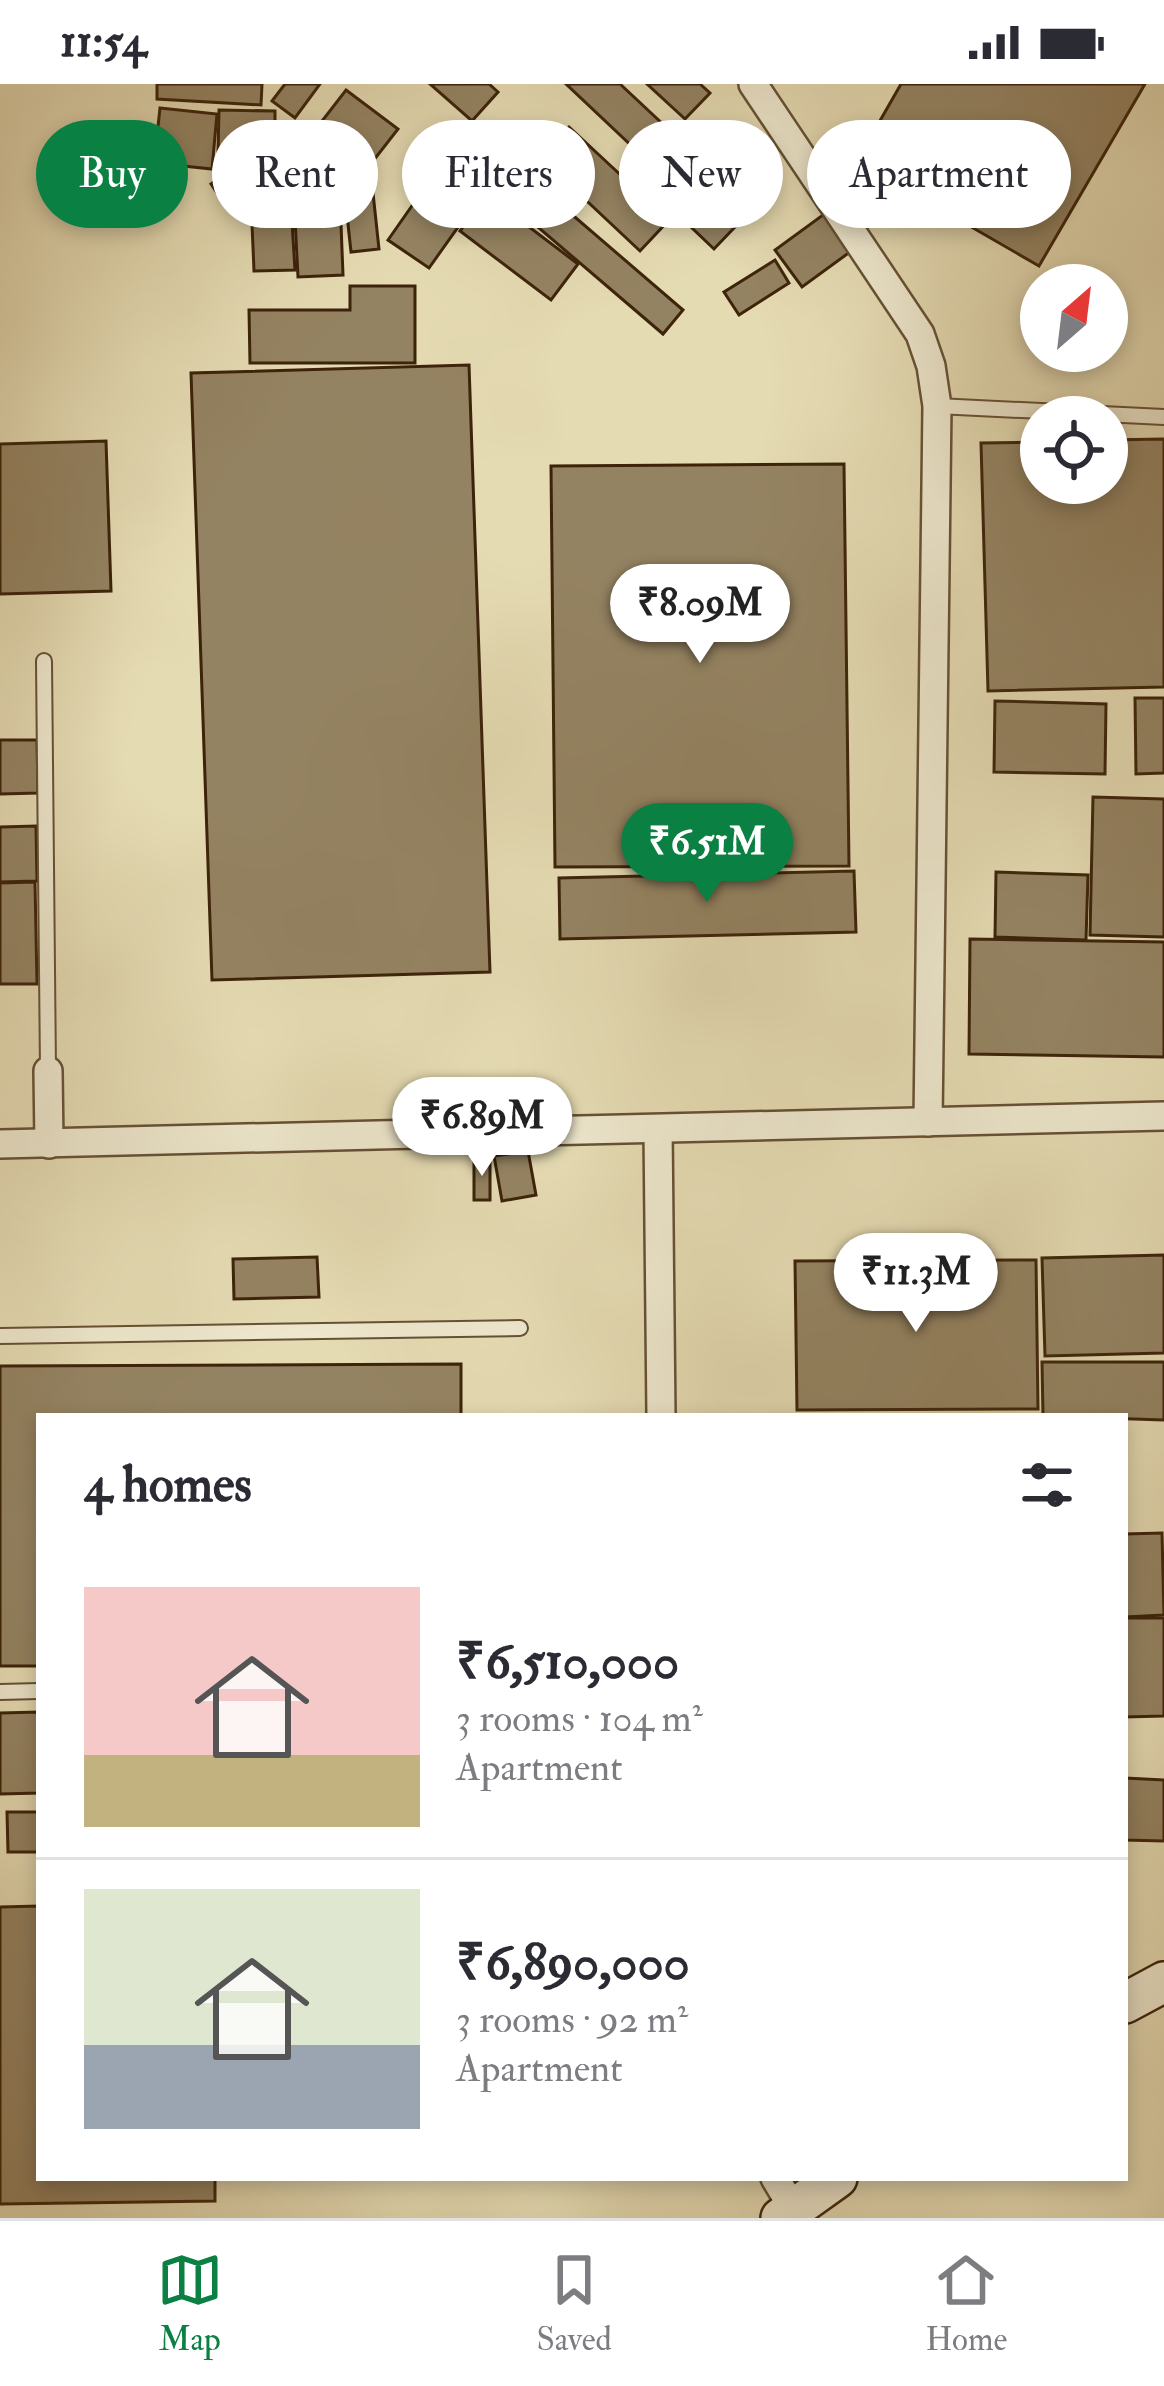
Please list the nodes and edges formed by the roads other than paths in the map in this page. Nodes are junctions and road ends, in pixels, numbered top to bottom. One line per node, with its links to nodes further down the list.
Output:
1 (753, 84): 2 (street)
2 (937, 406): 3 (lane); 7 (street)
3 (1164, 417)
4 (44, 662): 5 (lane)
5 (48, 1071): 10 (street)
6 (1164, 1116): 7 (street)
7 (928, 1122): 8 (street)
8 (658, 1129): 10 (street); 13 (street)
9 (0, 1144): 10 (street)
10 (49, 1144)
11 (520, 1328): 12 (lane)
12 (0, 1336)
13 (661, 1413)
14 (36, 1691): 15 (lane)
15 (0, 1692)
16 (1164, 1982): 17 (street)
17 (1128, 2001)
18 (830, 2181): 19 (street)
19 (783, 2201)

